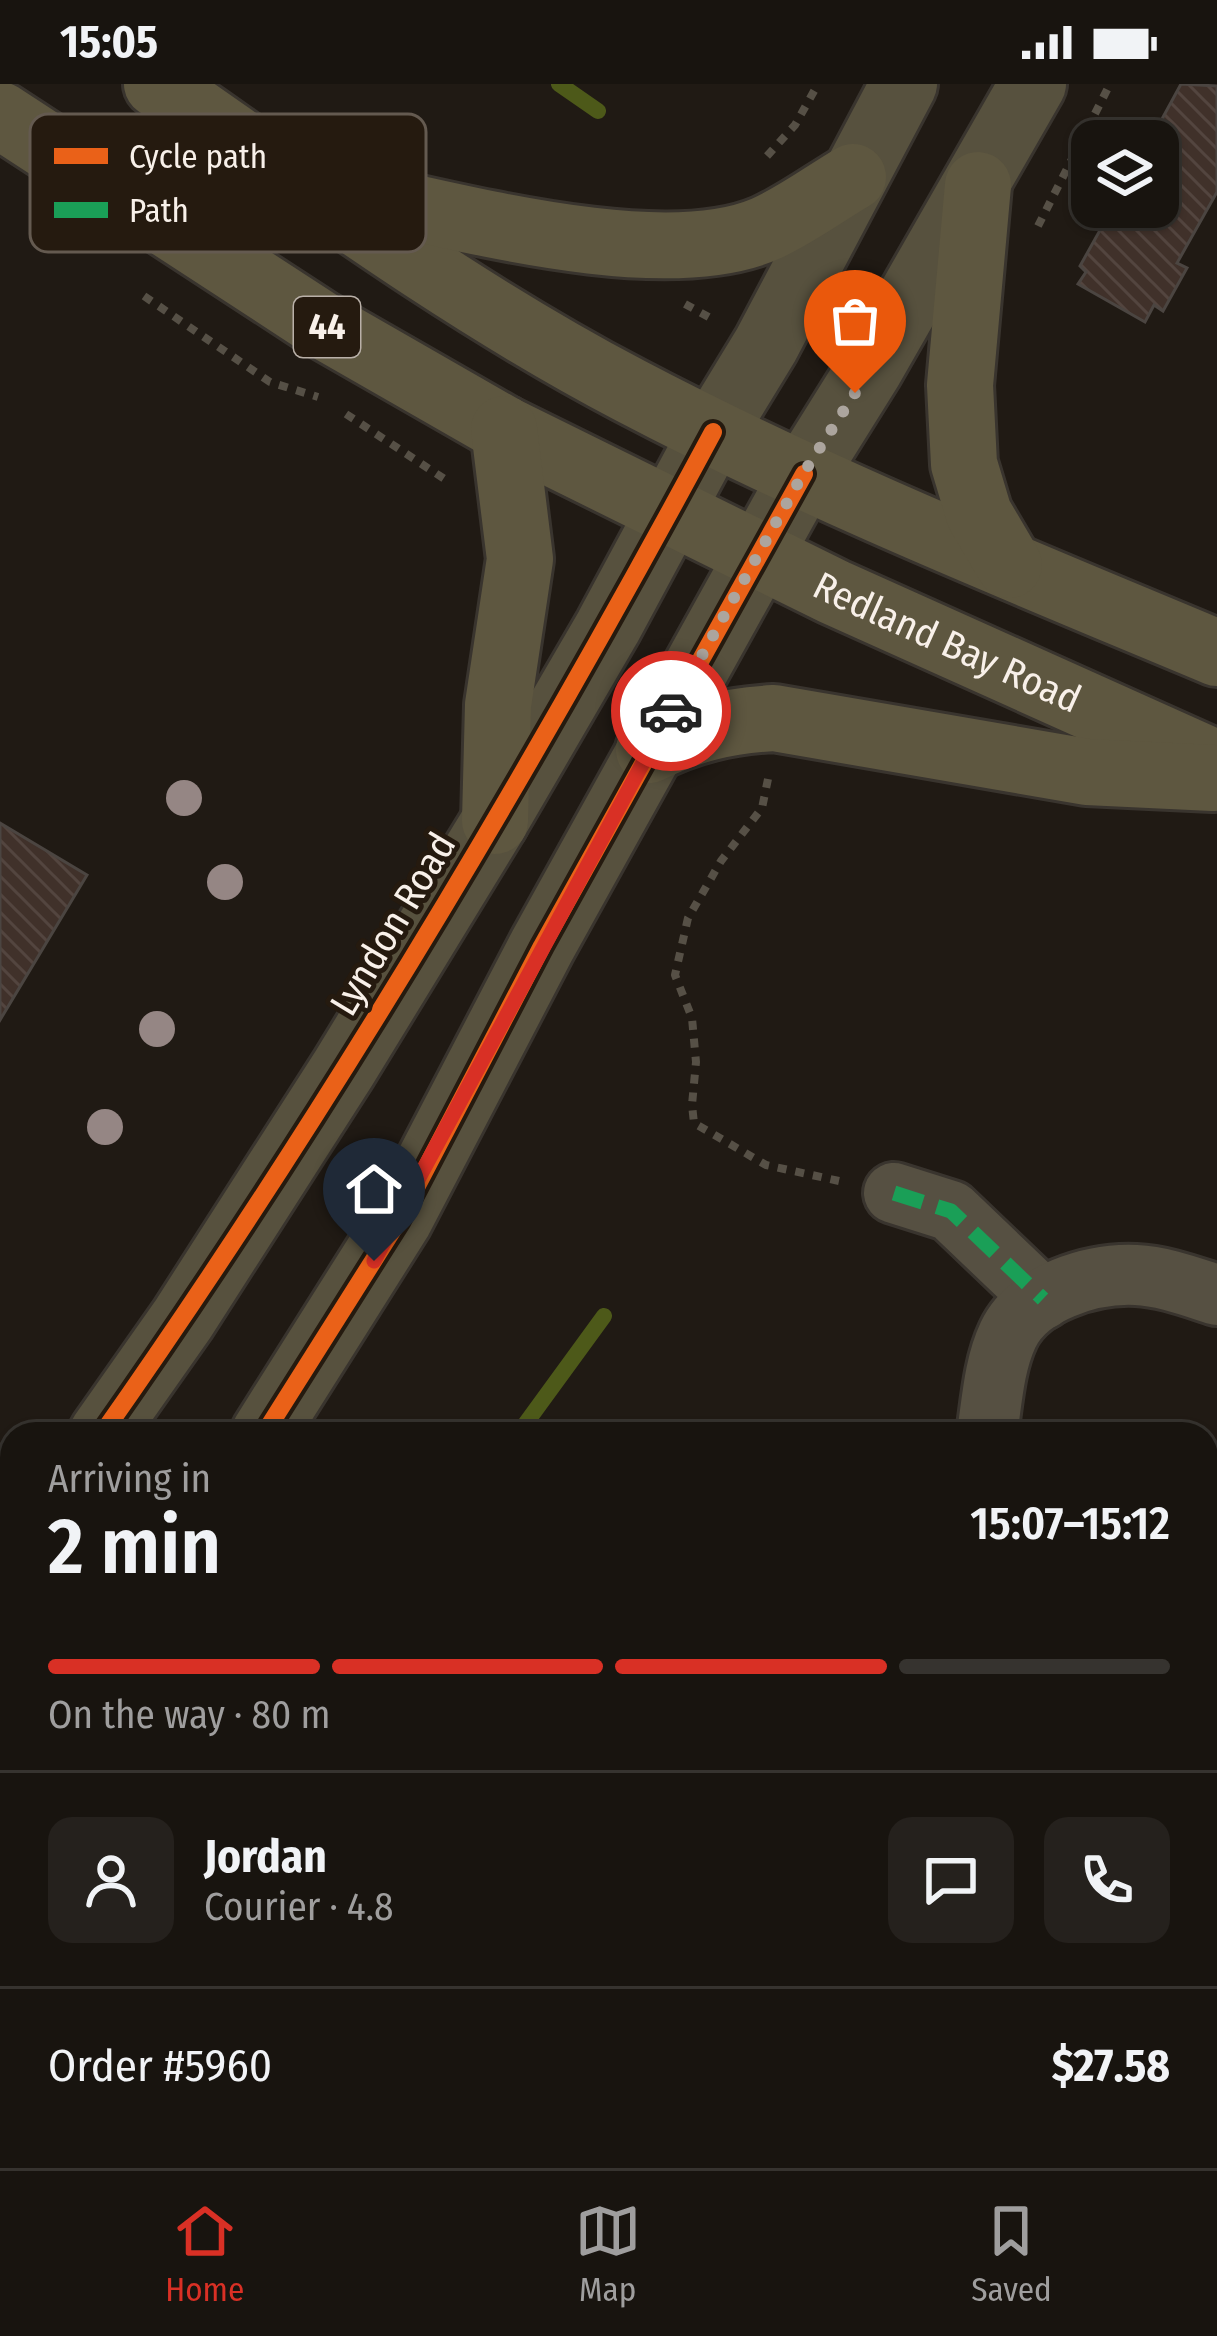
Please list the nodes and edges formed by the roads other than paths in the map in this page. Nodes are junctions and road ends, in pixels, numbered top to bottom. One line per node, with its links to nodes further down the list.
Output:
1 (158, 84): 4 (main road)
2 (904, 84): 7 (main road, Lyndon Road)
3 (1033, 84): 8 (main road)
4 (201, 114)
5 (0, 115): 6 (main road, Redland Bay Road / 44)
6 (30, 134)
7 (853, 177): 9 (main road); 13 (main road, Lyndon Road)
8 (978, 185): 14 (main road); 17 (main road)
9 (426, 209)
10 (211, 252): 12 (main road, Redland Bay Road / 44)
11 (402, 252): 13 (main road)
12 (503, 429): 15 (main road, Redland Bay Road / 44); 22 (main road)
13 (713, 432): 14 (main road); 15 (main road, Lyndon Road)
14 (803, 474): 16 (main road); 17 (main road)
15 (669, 514): 16 (main road, Redland Bay Road / 44); 22 (main road, Lyndon Road)
16 (760, 556): 19 (main road); 20 (main road, Redland Bay Road / 44)
17 (1009, 566): 18 (main road)
18 (1217, 652)
19 (650, 750): 21 (main road); 27 (main road)
20 (1217, 764)
21 (1217, 778)
22 (495, 821): 26 (main road, Lyndon Road)
23 (893, 1193): 25 (street)
24 (1217, 1294): 25 (street)
25 (1043, 1299): 28 (street)
26 (110, 1422)
27 (272, 1422)
28 (989, 1422)

